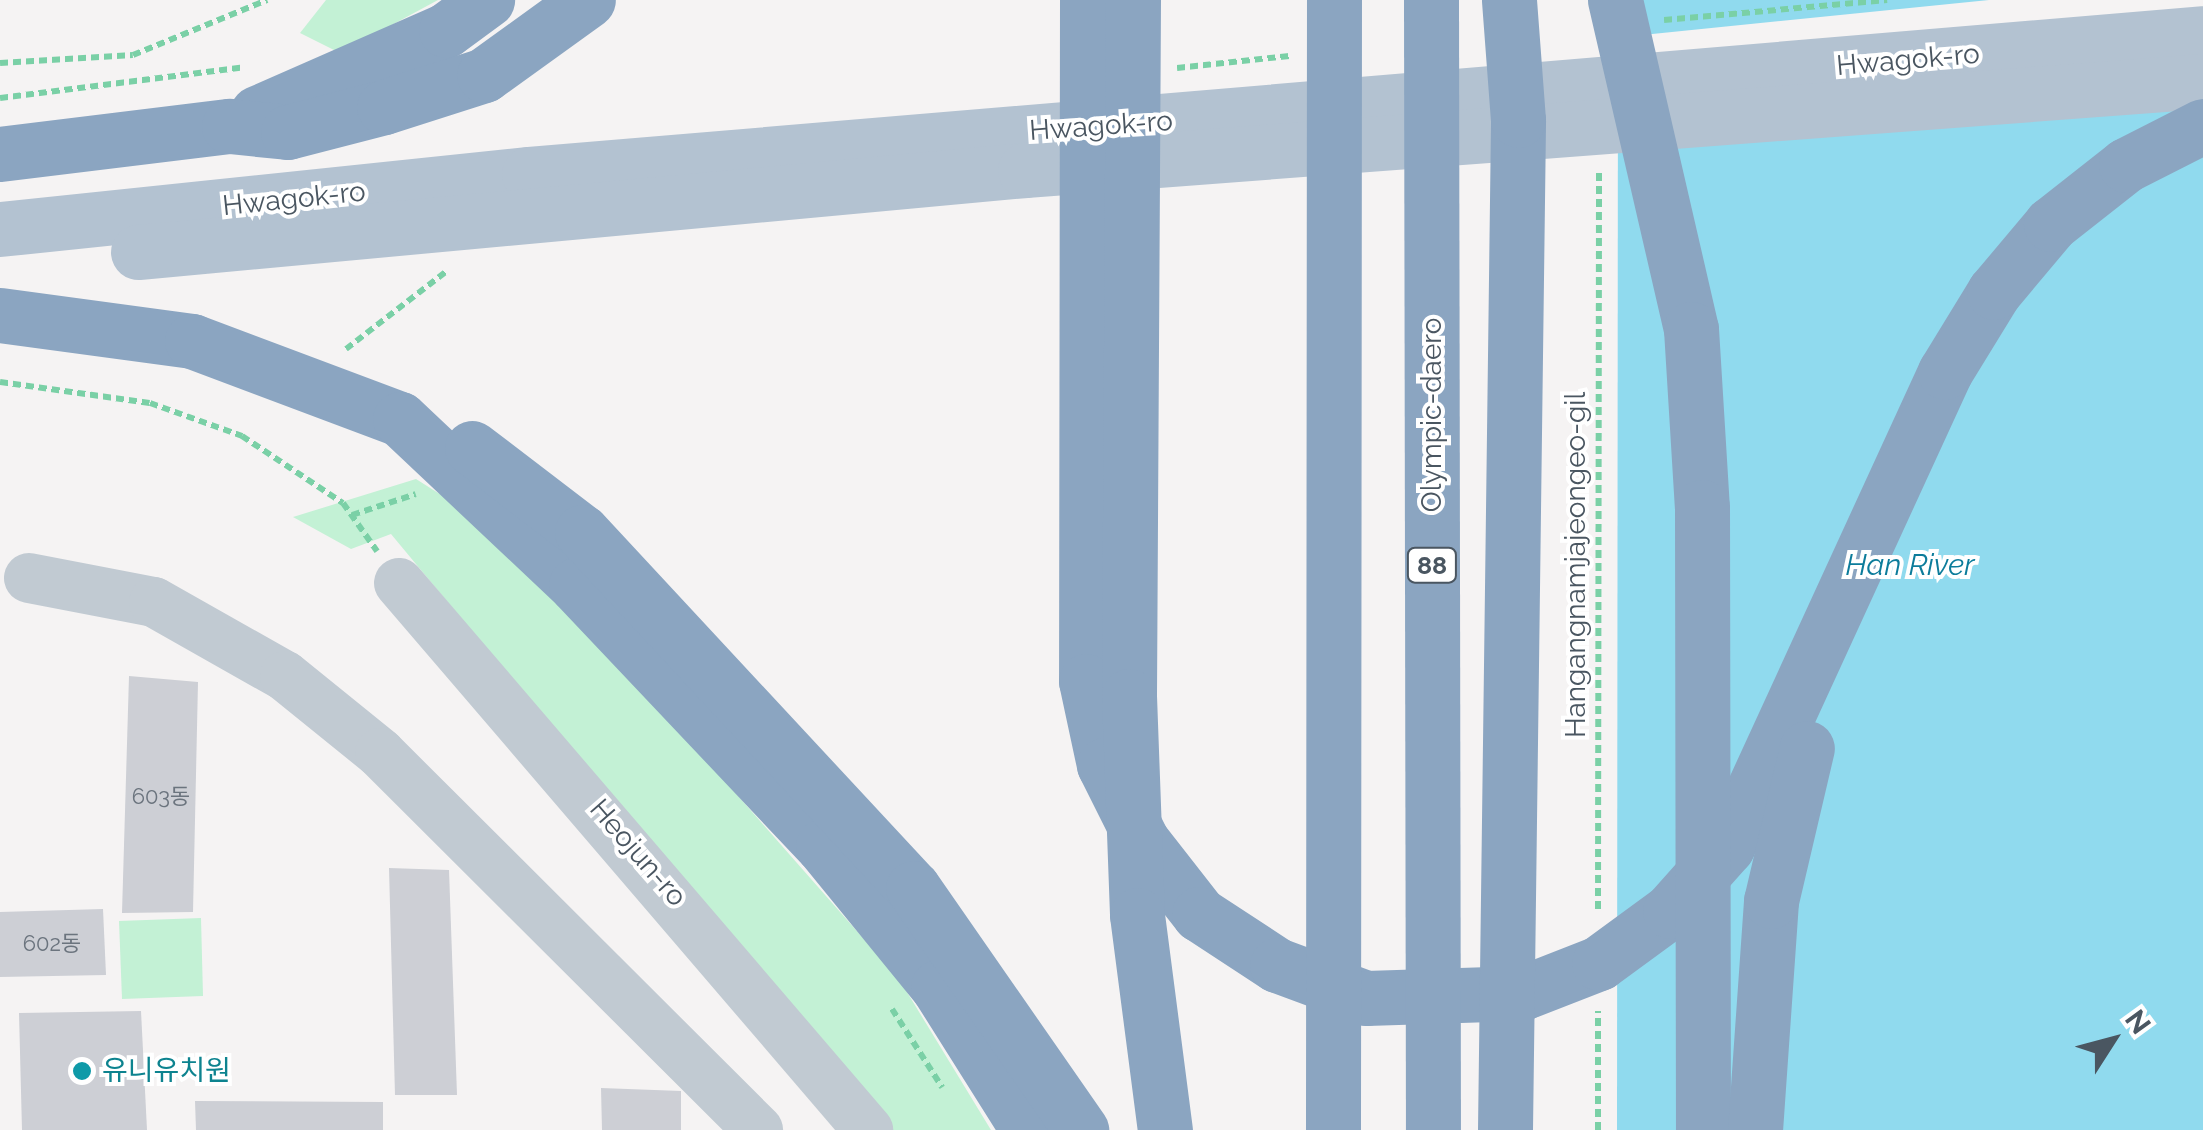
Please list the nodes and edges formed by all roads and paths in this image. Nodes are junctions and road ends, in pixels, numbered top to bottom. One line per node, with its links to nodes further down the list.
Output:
1 (267, 0): 13 (path)
2 (487, 0): 16 (highway)
3 (588, 0): 16 (highway)
4 (1087, 0): 27 (highway)
5 (1134, 0): 34 (highway)
6 (1334, 0): 35 (highway)
7 (1430, 0): 36 (highway, Olympic-daero / 88)
8 (1508, 0): 37 (highway)
9 (1887, 0): 10 (path)
10 (1630, 11): 39 (highway)
11 (2203, 34): 20 (main road, Hwagok-ro)
12 (1312, 54): 14 (path)
13 (0, 63)
14 (1158, 70)
15 (2203, 81): 21 (main road, Hwagok-ro)
16 (229, 126): 19 (highway)
17 (2203, 126): 27 (highway)
18 (1598, 153): 28 (path, Hangangnamjajeongeo-gil)
19 (0, 154)
20 (0, 230)
21 (0, 264)
22 (0, 315): 24 (highway)
23 (0, 382): 26 (path)
24 (400, 420): 32 (highway); 33 (highway)
25 (28, 578): 30 (street)
26 (399, 583): 31 (street, Heojun-ro)
27 (1838, 618): 40 (highway)
28 (1598, 928)
29 (1598, 1001): 38 (path)
30 (758, 1130)
31 (868, 1130)
32 (1028, 1130)
33 (1080, 1130)
34 (1165, 1130)
35 (1332, 1130)
36 (1433, 1130)
37 (1504, 1130)
38 (1598, 1130)
39 (1703, 1130)
40 (1755, 1130)

